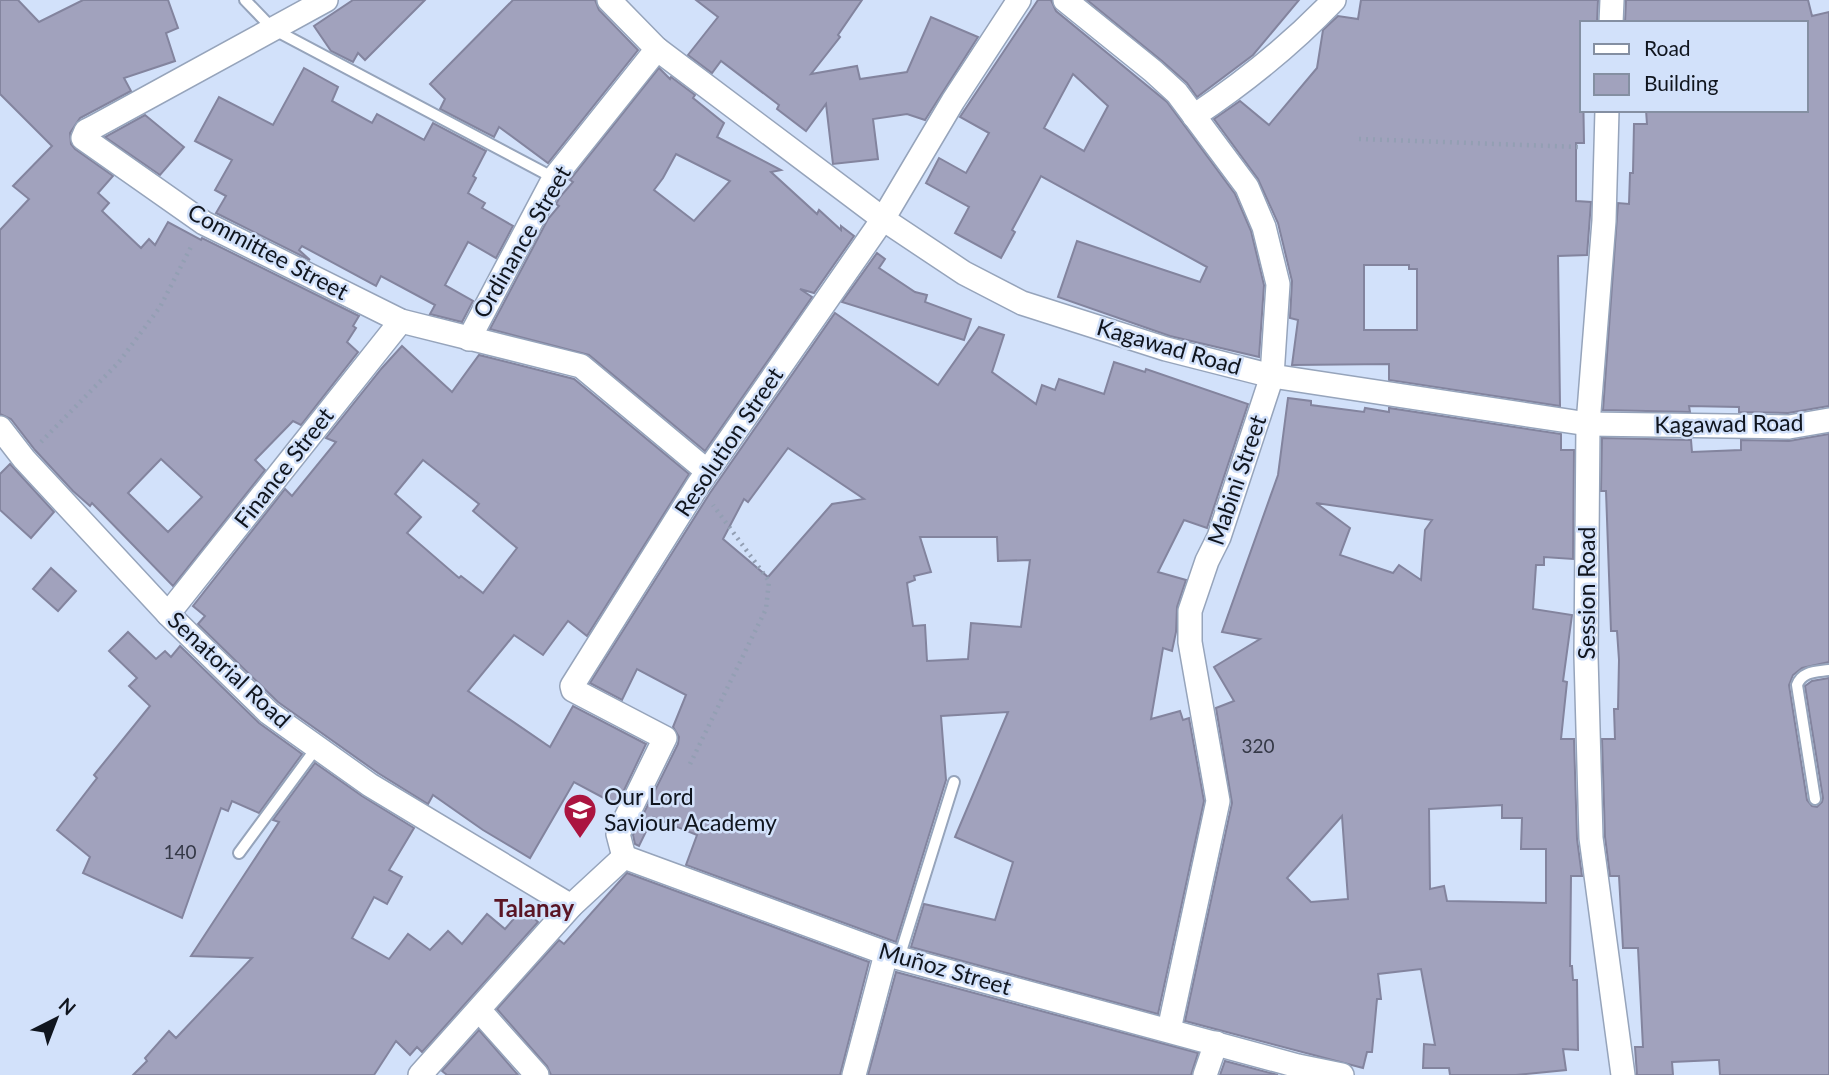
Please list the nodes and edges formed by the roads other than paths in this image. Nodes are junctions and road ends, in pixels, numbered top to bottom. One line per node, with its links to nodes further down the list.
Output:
1 (245, 0): 9 (lane)
2 (326, 0): 9 (street, Committee Street)
3 (609, 0): 10 (street, Kagawad Road)
4 (1019, 0): 14 (street, Resolution Street)
5 (1065, 0): 12 (street, Mabini Street)
6 (1334, 0): 12 (street)
7 (1612, 0): 8 (street)
8 (1611, 21)
9 (273, 29): 13 (lane); 15 (street, Committee Street)
10 (657, 49): 13 (street, Ordinance Street); 14 (street, Kagawad Road)
11 (1607, 112): 19 (street, Session Road)
12 (1194, 116): 17 (street, Mabini Street)
13 (554, 178): 16 (street, Ordinance Street)
14 (883, 219): 17 (street, Kagawad Road); 21 (street, Resolution Street)
15 (401, 321): 16 (street, Committee Street); 22 (street, Finance Street)
16 (468, 339): 21 (street, Committee Street)
17 (1272, 376): 19 (street, Kagawad Road); 32 (street, Mabini Street)
18 (1829, 420): 19 (street, Kagawad Road)
19 (1588, 424): 39 (street, Session Road)
20 (0, 428): 22 (street, Senatorial Road)
21 (703, 478): 28 (street, Resolution Street)
22 (168, 614): 24 (street, Senatorial Road)
23 (1829, 670): 26 (lane)
24 (317, 747): 27 (lane); 29 (street, Senatorial Road)
25 (954, 782): 30 (lane)
26 (1815, 799)
27 (239, 853)
28 (624, 857): 29 (street); 30 (street, Muñoz Street)
29 (571, 906): 31 (street)
30 (892, 956): 32 (street, Muñoz Street); 36 (street)
31 (480, 1011): 34 (street); 35 (street)
32 (1168, 1030): 33 (street, Muñoz Street)
33 (1216, 1043): 37 (street); 38 (street, Muñoz Street)
34 (420, 1075)
35 (537, 1075)
36 (853, 1075)
37 (1205, 1075)
38 (1342, 1075)
39 (1623, 1075)

